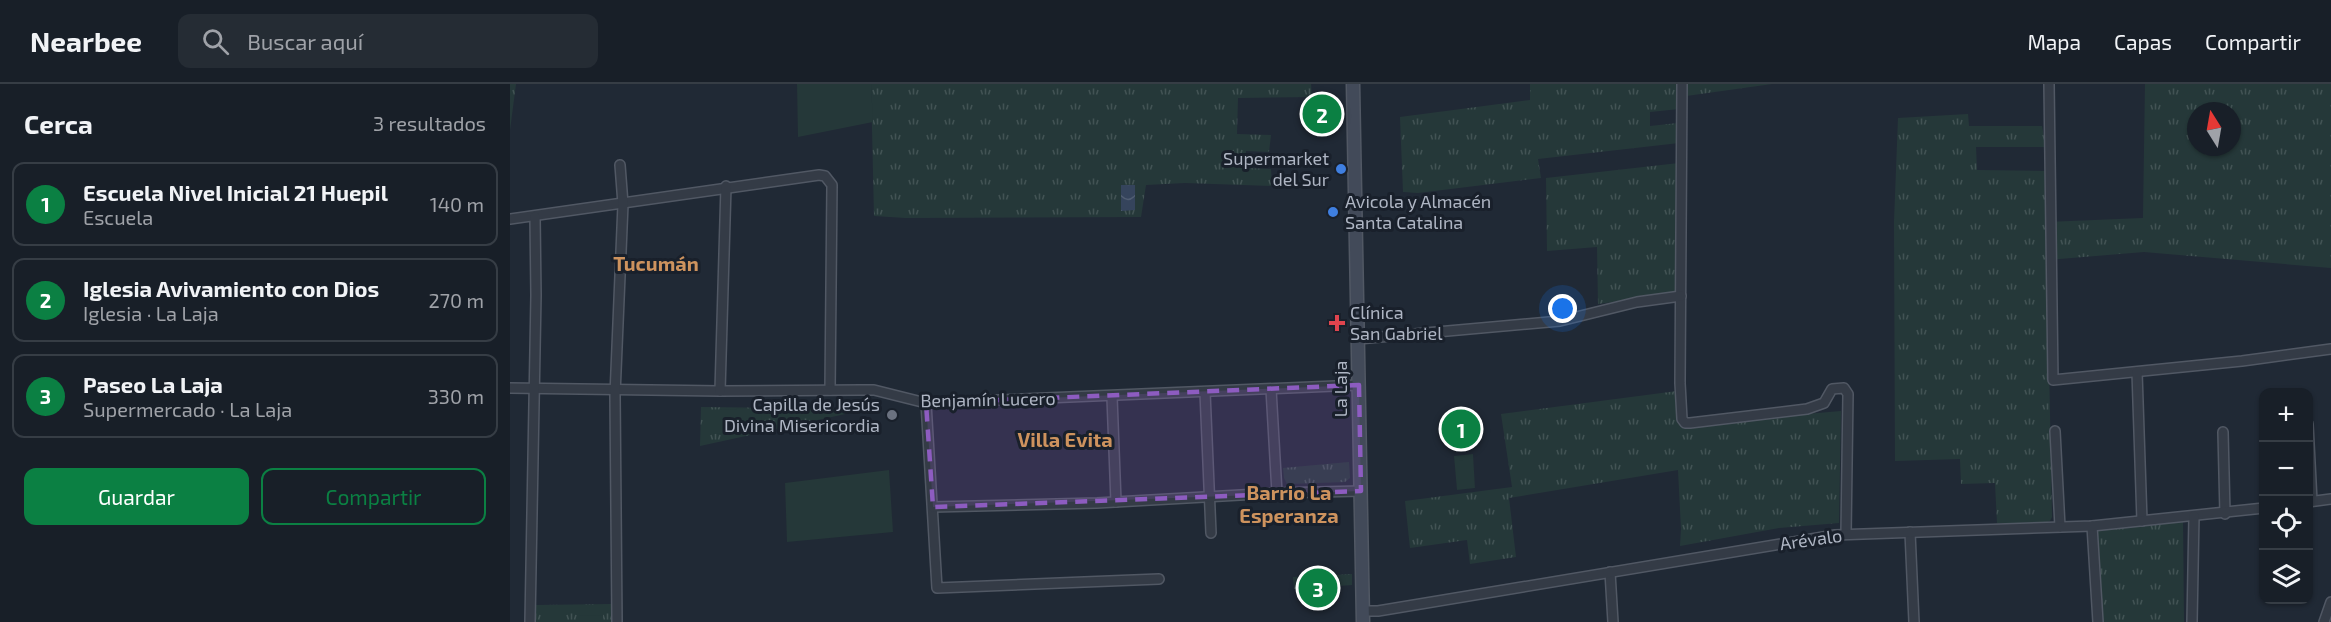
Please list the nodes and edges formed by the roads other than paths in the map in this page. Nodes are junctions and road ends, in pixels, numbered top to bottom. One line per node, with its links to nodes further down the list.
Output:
1 (1353, 84): 10 (main road, La Laja)
2 (1682, 84): 9 (street)
3 (2049, 84): 12 (street)
4 (620, 165): 6 (street)
5 (726, 186): 6 (street); 17 (street); 18 (street)
6 (623, 204): 7 (street); 20 (street)
7 (536, 217): 8 (street); 15 (street)
8 (510, 219)
9 (1681, 296): 10 (street); 42 (street)
10 (1358, 339): 13 (main road, La Laja)
11 (2331, 349): 12 (street)
12 (2137, 372): 37 (street)
13 (1359, 385): 16 (street, Benjamín Lucero); 26 (main road, La Laja)
14 (510, 388): 15 (street, Benjamín Lucero)
15 (533, 389): 20 (street, Benjamín Lucero); 47 (street)
16 (1271, 389): 19 (street, Benjamín Lucero); 27 (street)
17 (830, 390): 18 (street, Benjamín Lucero); 22 (street, Benjamín Lucero)
18 (720, 392): 20 (street, Benjamín Lucero)
19 (1205, 392): 21 (street, Benjamín Lucero); 29 (street)
20 (615, 396): 48 (street)
21 (1112, 397): 22 (street, Benjamín Lucero); 31 (street)
22 (926, 403): 33 (street)
23 (2055, 431): 39 (street)
24 (2223, 432): 35 (street)
25 (2308, 442): 28 (street)
26 (1361, 491): 27 (street); 46 (main road, La Laja)
27 (1277, 493): 29 (street)
28 (2310, 496)
29 (1209, 497): 31 (street); 41 (street)
30 (2331, 499): 32 (street)
31 (1116, 502): 33 (street)
32 (2313, 502)
33 (933, 507): 44 (street)
34 (2259, 509): 35 (street, Arévalo)
35 (2225, 514): 36 (street, Arévalo)
36 (2194, 516): 37 (street, Arévalo); 52 (street)
37 (2142, 521): 38 (street, Arévalo)
38 (2092, 526): 39 (street, Arévalo); 51 (street)
39 (2060, 527): 40 (street, Arévalo)
40 (1910, 532): 42 (street, Arévalo); 50 (street)
41 (1211, 533)
42 (1846, 534): 43 (street, Arévalo)
43 (1610, 572): 46 (street, Arévalo); 49 (street)
44 (1159, 579)
45 (2331, 602): 53 (street)
46 (1363, 617)
47 (530, 622)
48 (617, 622)
49 (1613, 622)
50 (1914, 622)
51 (2098, 622)
52 (2192, 622)
53 (2324, 622)

